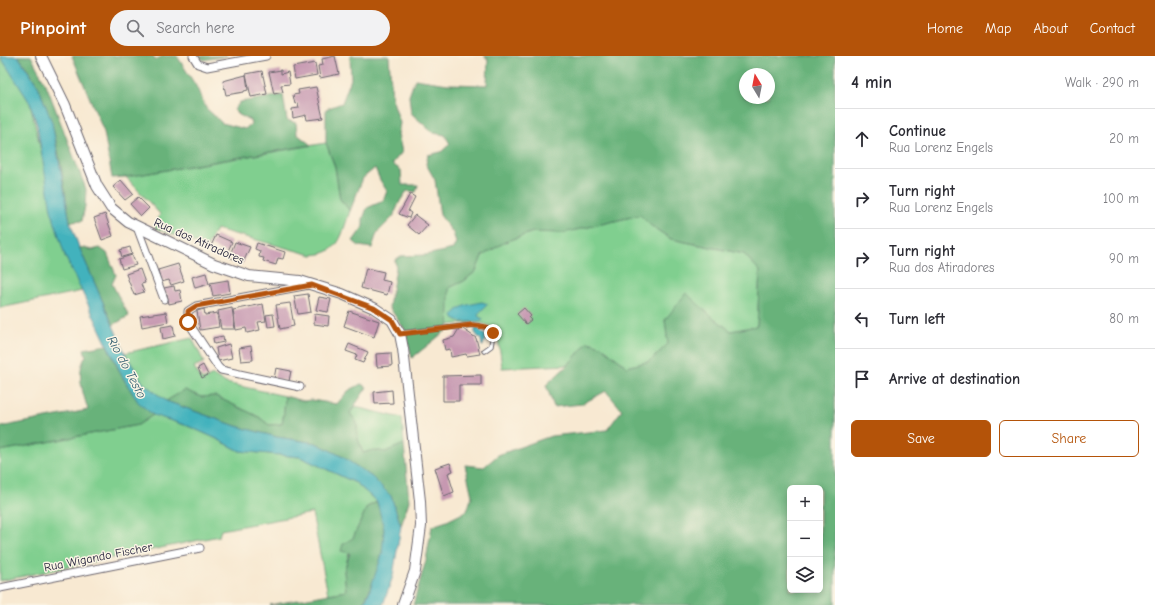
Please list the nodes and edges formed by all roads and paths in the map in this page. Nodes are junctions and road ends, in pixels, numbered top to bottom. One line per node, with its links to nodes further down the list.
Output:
1 (41, 56): 4 (street, Rua dos Atiradores)
2 (193, 56): 3 (street)
3 (266, 56)
4 (138, 227): 5 (street, Rua dos Atiradores); 6 (street)
5 (312, 285): 7 (street, Rua dos Atiradores); 9 (street)
6 (164, 299)
7 (400, 334): 8 (lane); 12 (street, Rua dos Atiradores)
8 (484, 351)
9 (300, 387)
10 (200, 548): 11 (street, Rua Wigando Fischer)
11 (0, 588)
12 (403, 605)

